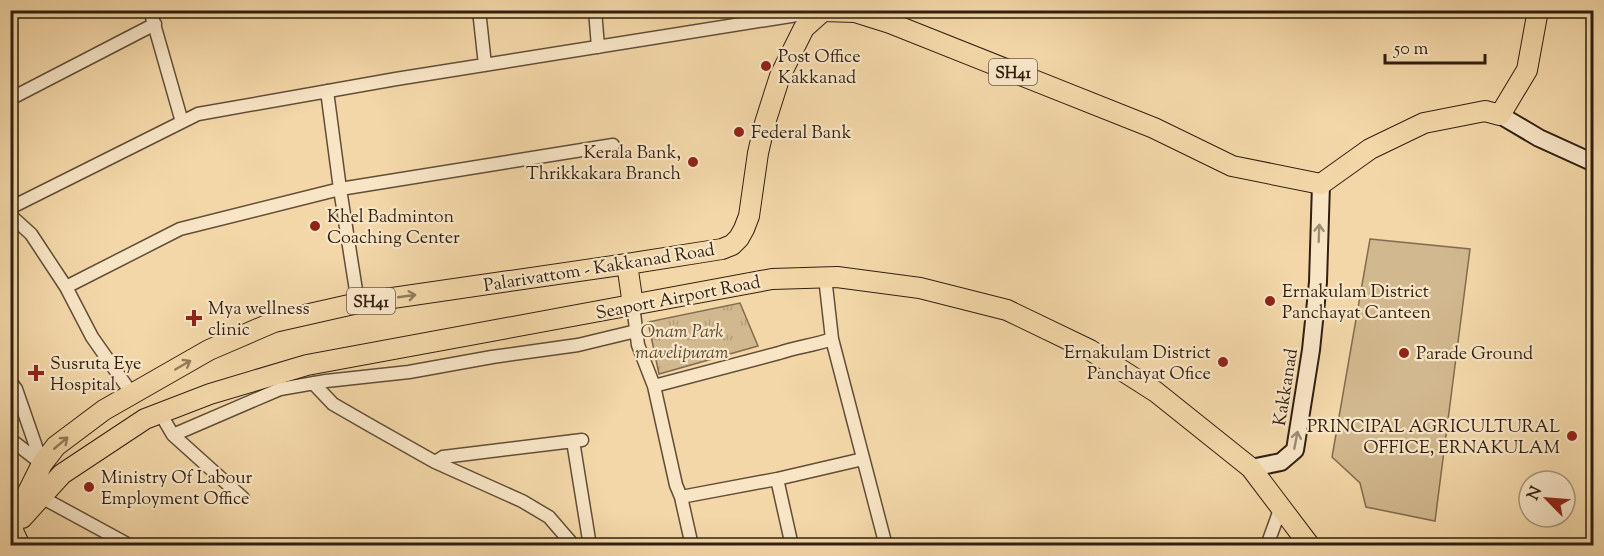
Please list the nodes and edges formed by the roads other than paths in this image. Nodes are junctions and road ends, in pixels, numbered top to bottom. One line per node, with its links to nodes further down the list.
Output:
1 (150, 10): 6 (street)
2 (479, 10): 8 (street)
3 (595, 10): 7 (street)
4 (1538, 10): 11 (main road)
5 (823, 11): 7 (street); 15 (main road, SH41); 18 (main road, Palarivattom - Kakkanad Road / SH41)
6 (155, 24): 10 (street); 12 (street)
7 (598, 47): 8 (street)
8 (485, 65): 9 (street)
9 (327, 91): 12 (street); 16 (street)
10 (10, 99)
11 (1500, 115): 14 (main road); 15 (main road)
12 (182, 122): 17 (street)
13 (613, 145): 16 (street)
14 (1593, 163)
15 (1321, 184): 35 (main road, Kakkanad, one-way to 15)
16 (340, 189): 20 (street); 21 (street)
17 (11, 208): 20 (street)
18 (627, 264): 21 (main road, Palarivattom - Kakkanad Road / SH41, one-way to 18); 22 (main road)
19 (825, 277): 22 (main road, Seaport Airport Road); 24 (street); 35 (main road, Seaport Airport Road)
20 (66, 287): 28 (street)
21 (358, 303): 28 (main road, Palarivattom - Kakkanad Road / SH41, one-way to 21)
22 (633, 305): 23 (street); 29 (main road, Seaport Airport Road)
23 (636, 331): 26 (street); 27 (street)
24 (832, 339): 27 (street); 32 (street)
25 (10, 381): 34 (street)
26 (313, 383): 30 (street); 33 (street)
27 (654, 386): 37 (street)
28 (132, 394): 34 (main road, Palarivattom - Kakkanad Road / SH41, one-way to 28)
29 (160, 413): 30 (street); 38 (main road, Seaport Airport Road)
30 (173, 435): 39 (street)
31 (10, 439): 34 (street)
32 (864, 459): 36 (street); 47 (street)
33 (435, 462): 43 (street); 44 (street)
34 (42, 464): 41 (main road, Palarivattom - Kakkanad Road / SH41)
35 (1251, 468): 40 (main road, Seaport Airport Road)
36 (777, 480): 37 (street); 46 (street)
37 (681, 496): 45 (street)
38 (41, 497): 41 (main road, Seaport Airport Road); 42 (street)
39 (243, 498)
40 (1281, 507): 48 (street); 49 (main road, Seaport Airport Road)
41 (14, 535)
42 (131, 546)
43 (574, 546)
44 (590, 546)
45 (692, 546)
46 (792, 546)
47 (886, 546)
48 (1269, 546)
49 (1311, 546)

